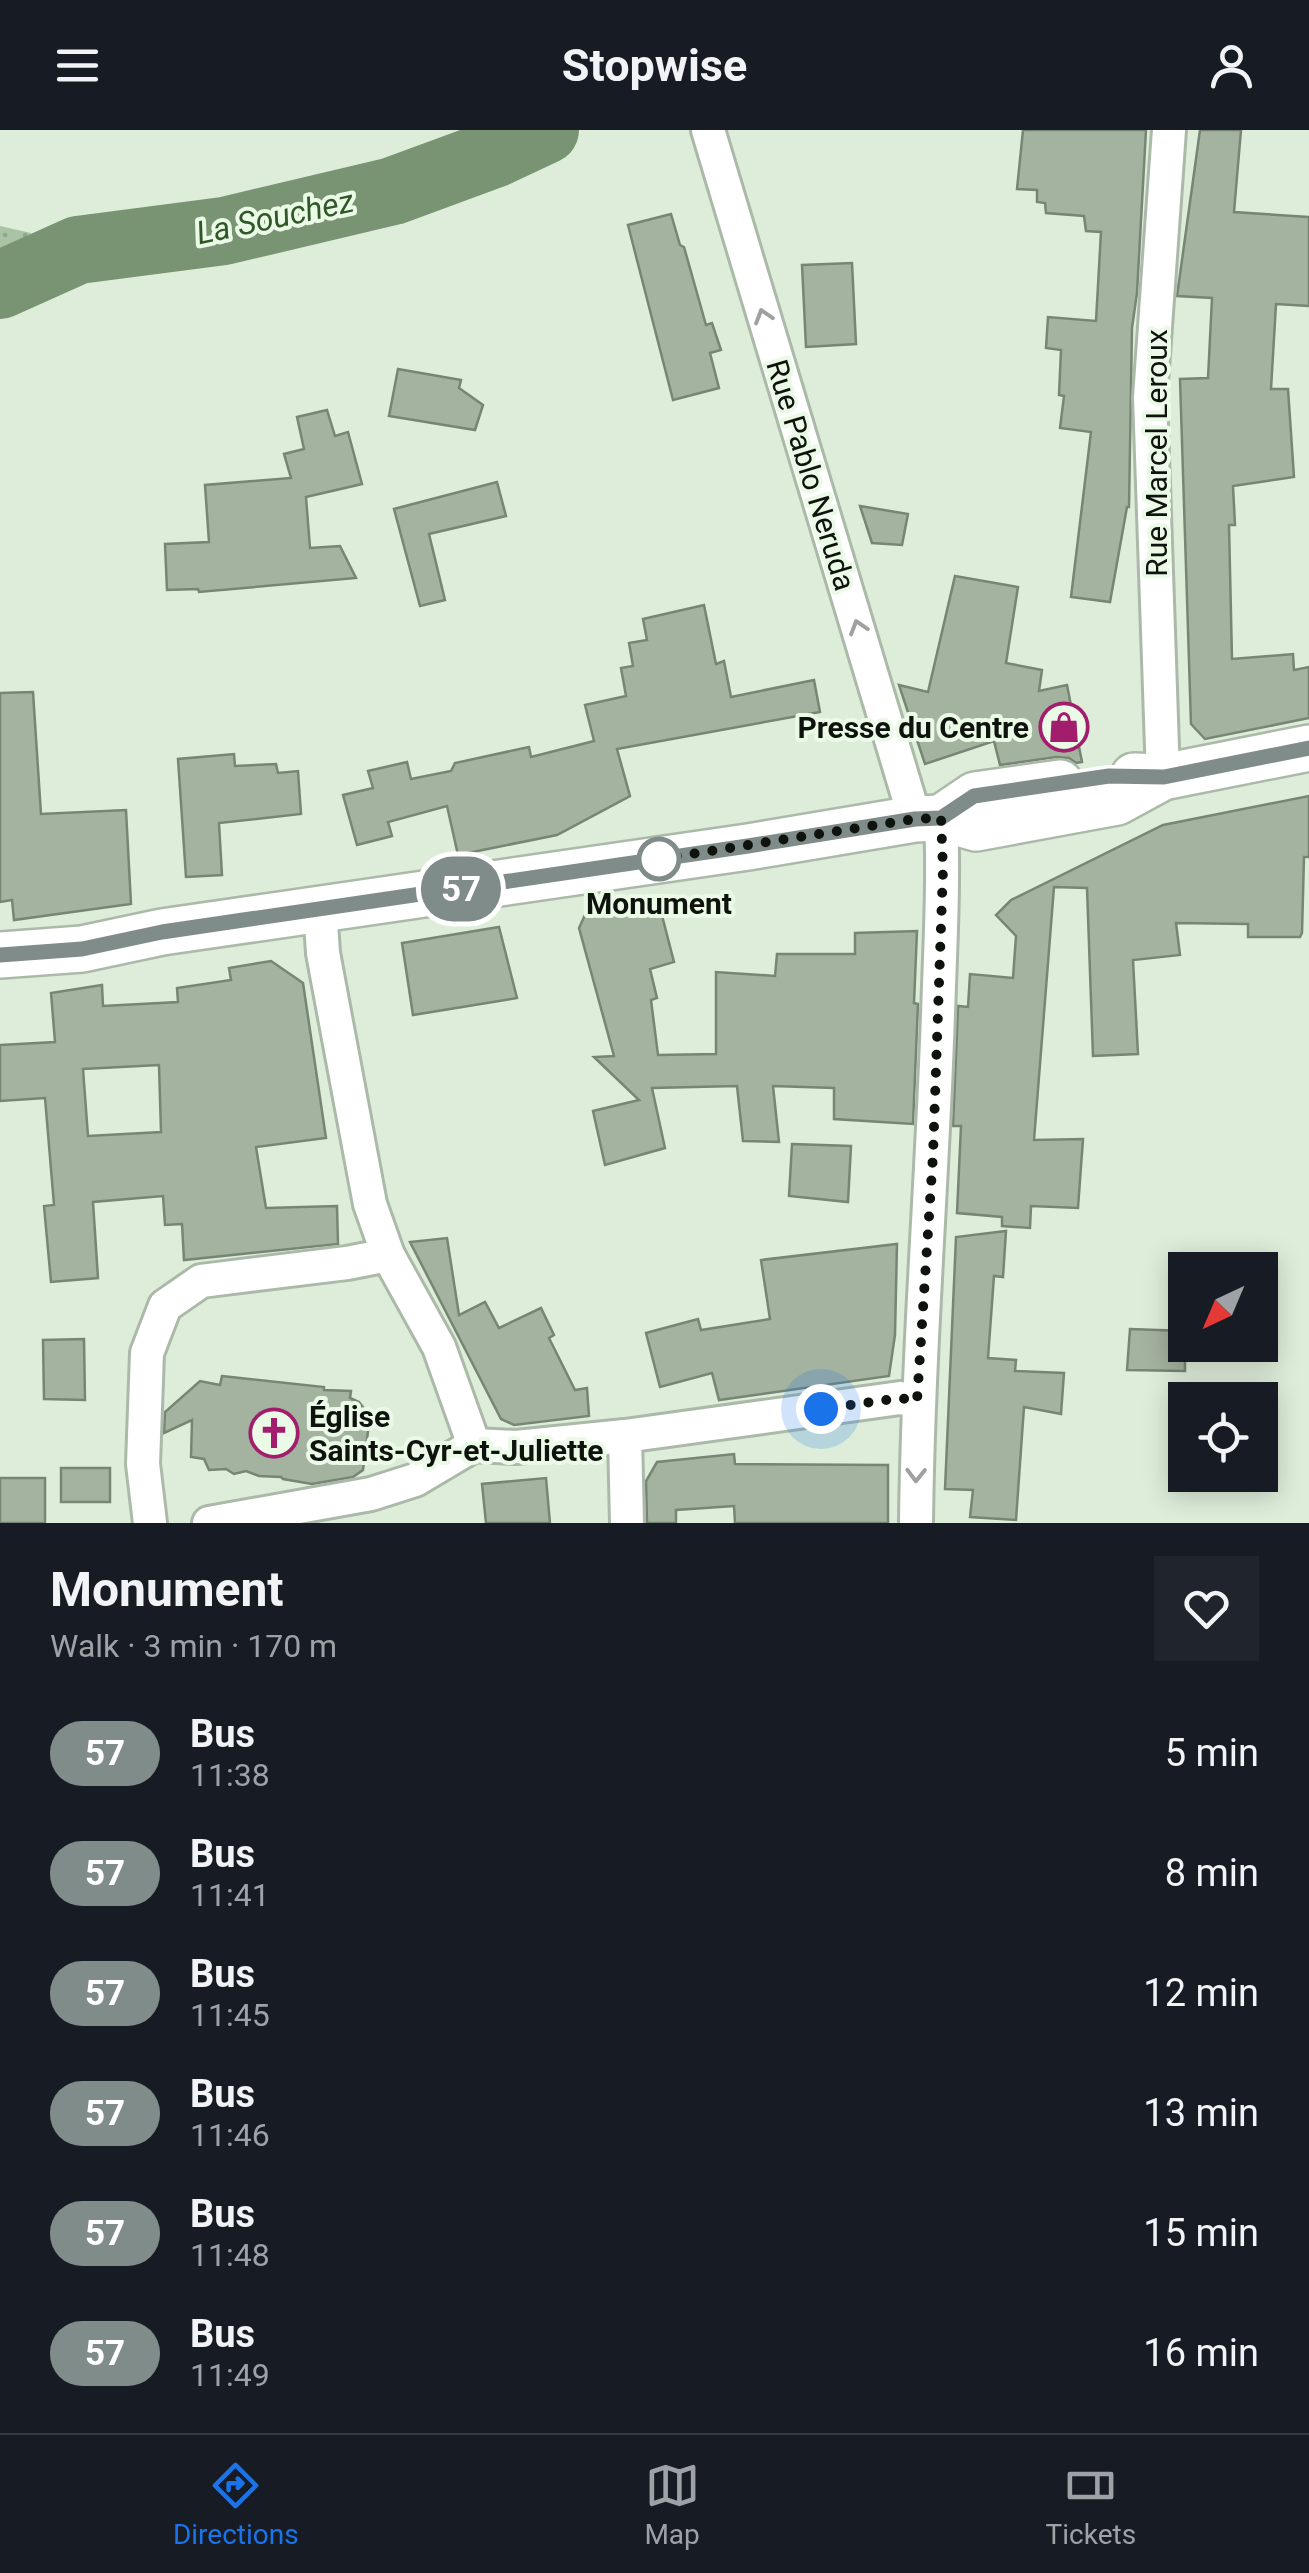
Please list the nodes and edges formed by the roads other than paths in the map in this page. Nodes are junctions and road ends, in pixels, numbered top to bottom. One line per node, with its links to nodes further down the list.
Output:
1 (708, 130): 5 (street, Rue Pablo Neruda, one-way to 1)
2 (1169, 130): 4 (street, Rue Marcel Leroux)
3 (1309, 748): 4 (main road)
4 (1164, 777): 5 (main road)
5 (928, 819): 6 (main road); 9 (street, Rue Pablo Neruda)
6 (320, 908): 7 (main road); 8 (street)
7 (0, 955)
8 (388, 1255): 11 (street); 12 (street)
9 (917, 1401): 10 (street); 15 (street, Rue Pablo Neruda, one-way to 15)
10 (625, 1436): 11 (street); 14 (street)
11 (474, 1445): 13 (street)
12 (150, 1523)
13 (208, 1523)
14 (627, 1523)
15 (916, 1523)

